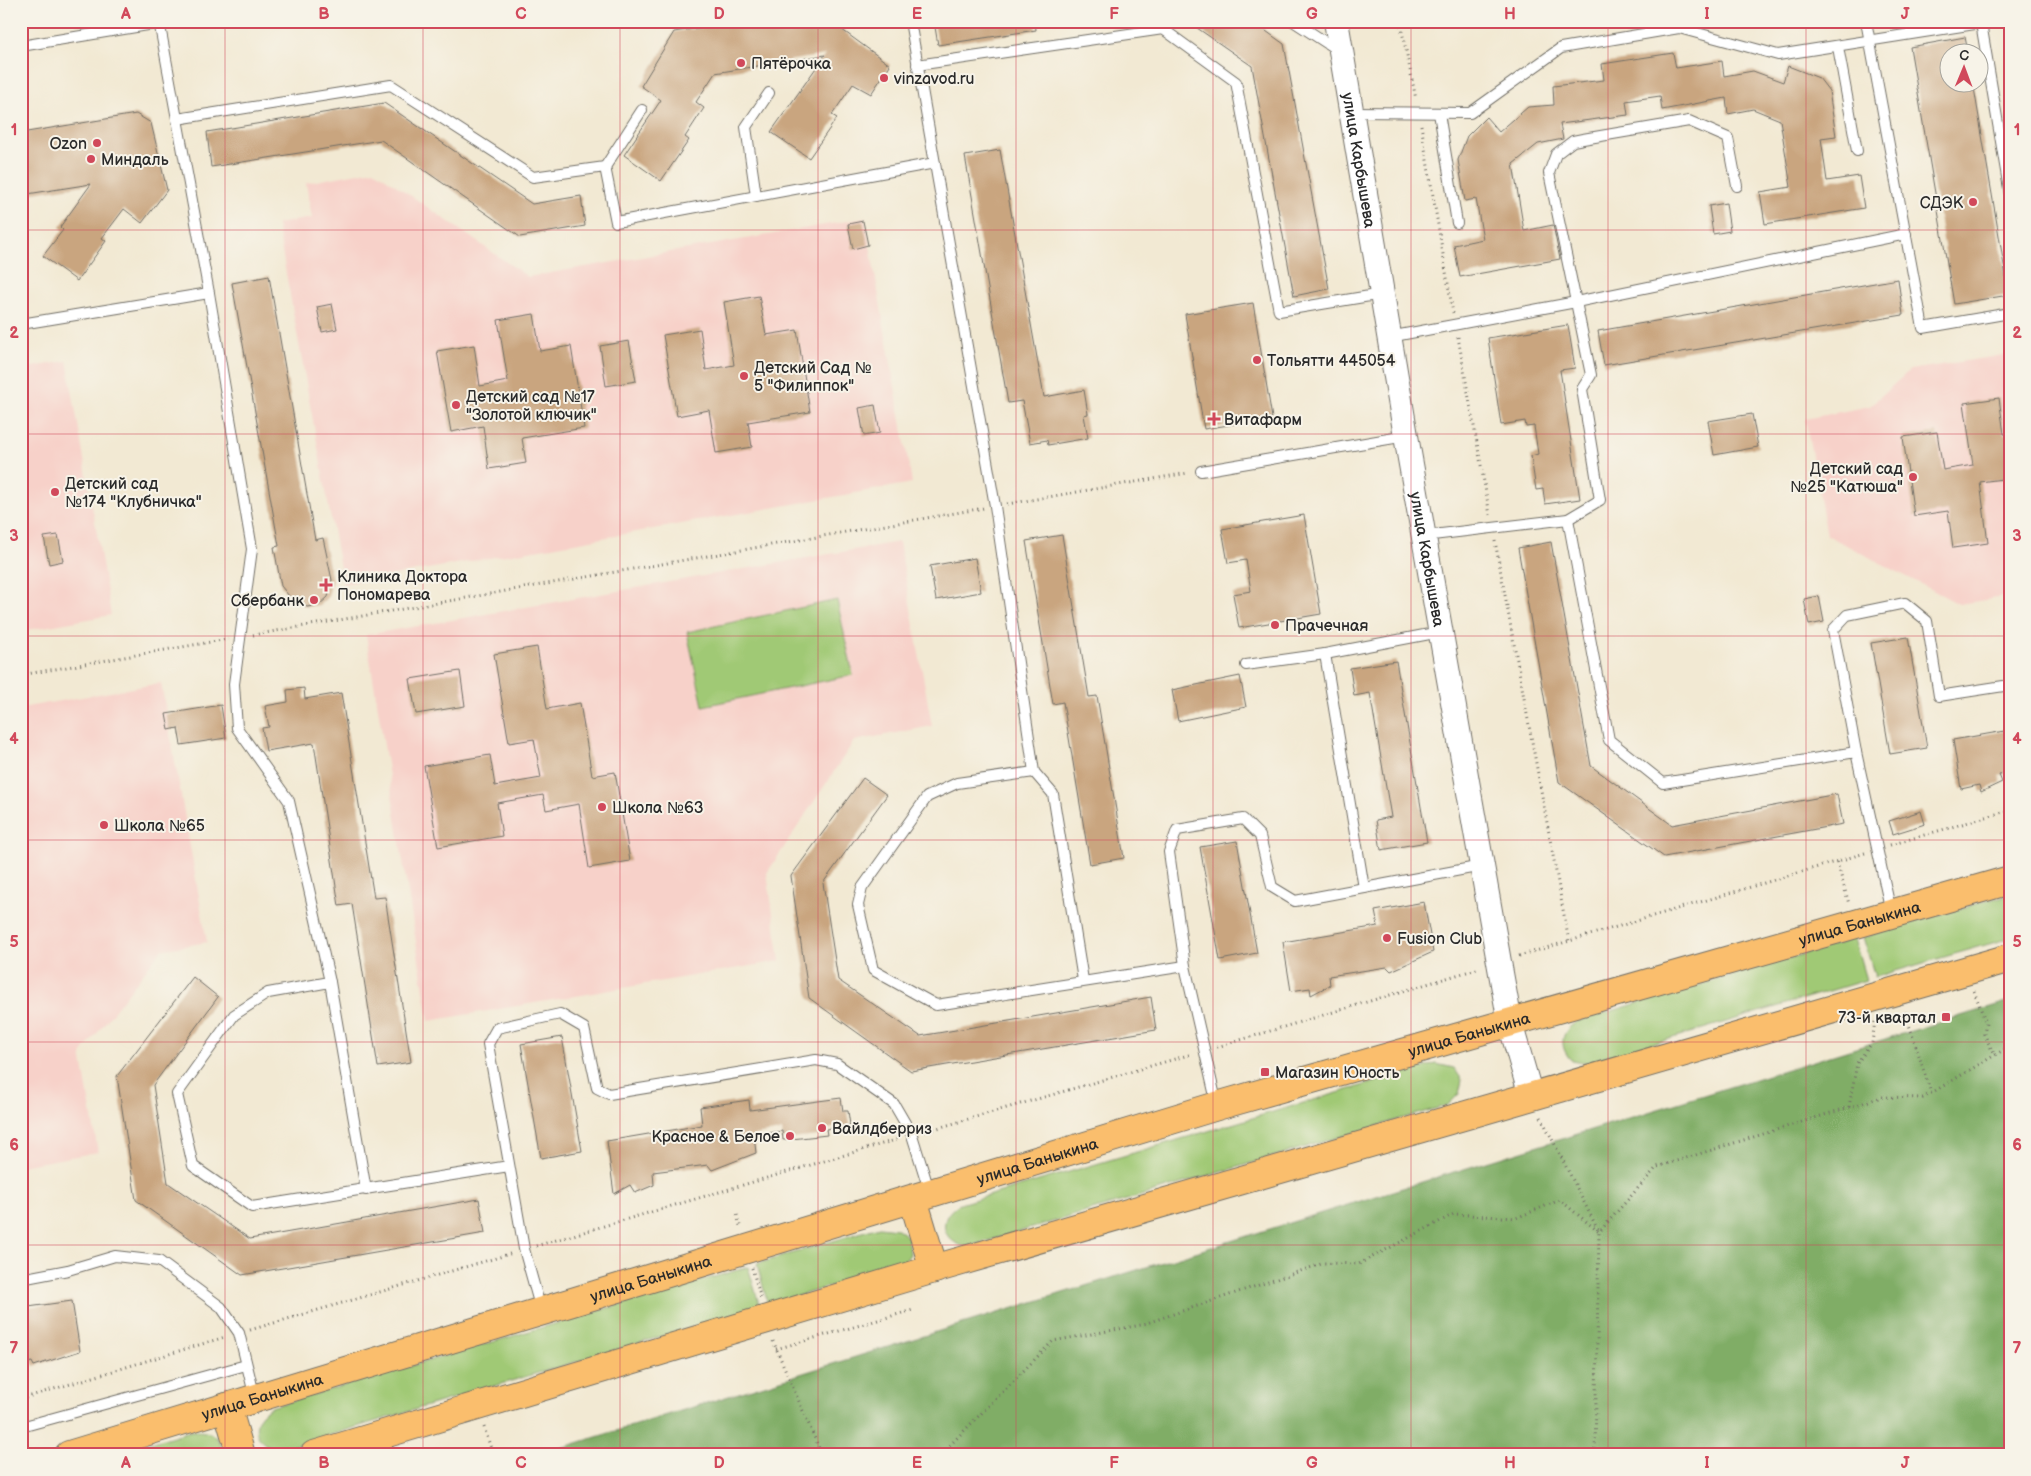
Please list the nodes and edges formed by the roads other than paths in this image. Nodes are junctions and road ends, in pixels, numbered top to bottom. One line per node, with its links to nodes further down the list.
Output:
1 (172, 21): 6 (lane)
2 (910, 21): 12 (lane)
3 (1293, 21): 11 (lane)
4 (1336, 21): 11 (street, улица Карбышева)
5 (1866, 21): 8 (lane)
6 (159, 22): 9 (lane); 17 (lane)
7 (1983, 22): 8 (lane); 22 (lane)
8 (1870, 42): 10 (lane); 25 (lane)
9 (21, 46)
10 (1838, 47): 16 (lane); 18 (lane)
11 (1342, 53): 15 (street, улица Карбышева)
12 (918, 66): 19 (lane); 27 (lane)
13 (770, 93): 23 (lane)
14 (642, 110): 20 (lane)
15 (1352, 112): 16 (lane); 27 (street, улица Карбышева)
16 (1440, 113): 24 (lane)
17 (177, 119): 20 (lane); 26 (lane)
18 (1857, 151)
19 (934, 163): 23 (lane); 41 (lane)
20 (605, 167): 23 (lane)
21 (1737, 186): 28 (lane)
22 (2010, 195)
23 (756, 196)
24 (1457, 223)
25 (1906, 234): 28 (lane); 29 (lane)
26 (209, 293): 30 (lane); 49 (lane)
27 (1382, 294): 31 (street, улица Карбышева)
28 (1576, 302): 31 (lane); 34 (lane)
29 (2010, 313)
30 (21, 324)
31 (1389, 337): 32 (street, улица Карбышева)
32 (1406, 436): 33 (lane); 35 (street, улица Карбышева)
33 (1201, 471)
34 (1568, 519): 35 (lane); 40 (lane)
35 (1424, 536): 36 (street, улица Карбышева)
36 (1440, 632): 37 (lane); 42 (street, улица Карбышева)
37 (1325, 654): 38 (lane); 44 (lane)
38 (1246, 665)
39 (2010, 685): 40 (lane)
40 (1856, 752): 45 (lane)
41 (1034, 772): 48 (lane); 48 (lane)
42 (1482, 866): 44 (lane); 50 (street, улица Карбышева)
43 (2010, 880): 45 (main road, улица Баныкина)
44 (1364, 888): 47 (lane)
45 (1892, 915): 50 (main road, улица Баныкина)
46 (2010, 958): 51 (main road)
47 (1185, 966): 48 (lane); 52 (lane)
48 (1083, 980)
49 (330, 982): 54 (lane); 54 (lane)
50 (1510, 1023): 51 (street, улица Карбышева); 52 (main road, улица Баныкина)
51 (1530, 1096): 56 (main road)
52 (1217, 1106): 55 (main road, улица Баныкина)
53 (509, 1166): 54 (lane); 55 (lane); 58 (lane)
54 (366, 1190)
55 (922, 1196): 56 (main road); 58 (main road, улица Баныкина)
56 (934, 1269): 65 (main road)
57 (21, 1278): 59 (lane)
58 (542, 1311): 60 (main road, улица Баныкина)
59 (246, 1365): 60 (lane); 62 (lane)
60 (255, 1398): 61 (main road, улица Баныкина)
61 (228, 1407): 63 (main road, улица Баныкина); 64 (main road)
62 (21, 1427)
63 (69, 1455)
64 (241, 1455)
65 (314, 1455)

